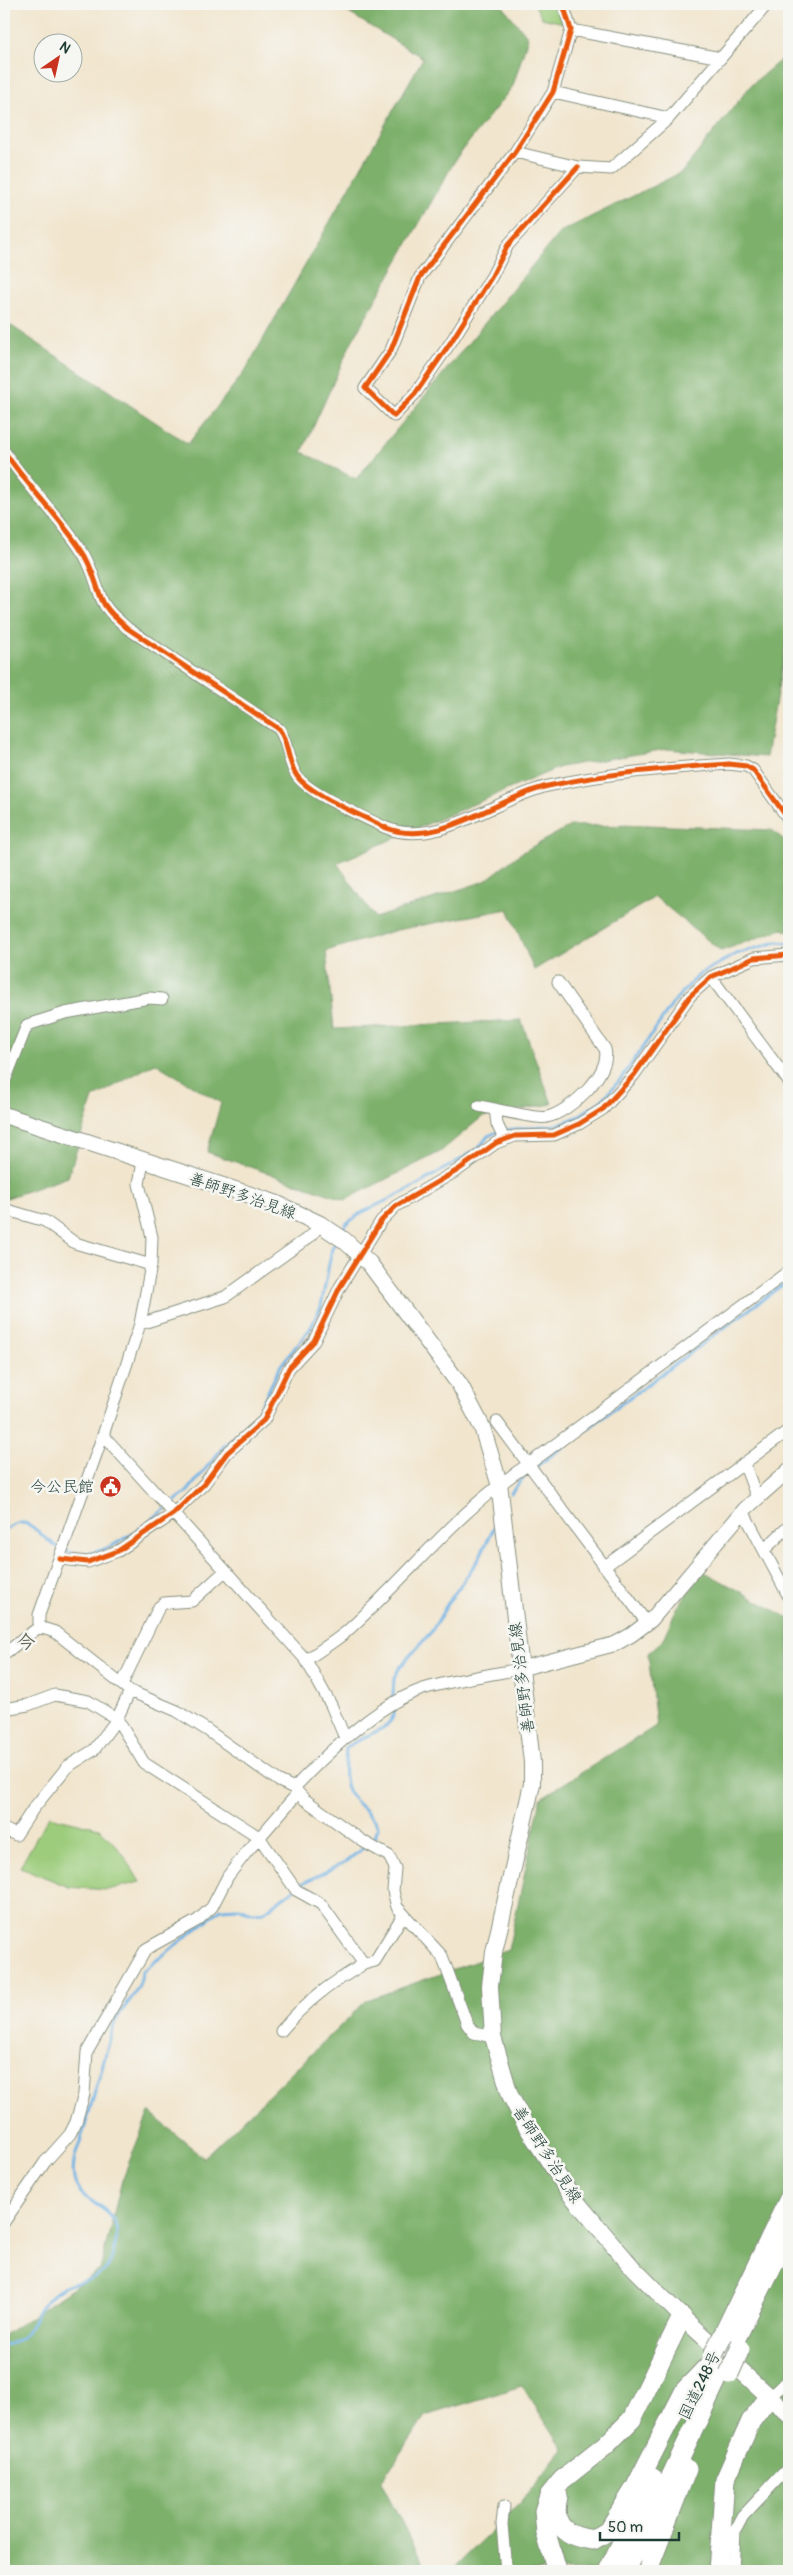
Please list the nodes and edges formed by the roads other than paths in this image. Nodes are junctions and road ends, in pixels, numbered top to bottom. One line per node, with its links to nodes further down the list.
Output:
1 (563, 4): 3 (street)
2 (765, 4): 4 (street)
3 (571, 30): 4 (street); 5 (street)
4 (721, 58): 6 (street)
5 (553, 92): 6 (street); 7 (street)
6 (669, 118): 8 (street)
7 (515, 152): 8 (street); 8 (street)
8 (578, 167)
9 (4, 450): 10 (street)
10 (789, 820)
11 (789, 954): 12 (street)
12 (711, 977): 15 (street); 21 (street)
13 (558, 982): 20 (street)
14 (162, 999): 16 (street)
15 (789, 1082)
16 (4, 1083)
17 (479, 1106): 18 (street)
18 (496, 1109): 20 (street); 22 (street)
19 (4, 1115): 23 (main road, 善師野多治見線)
20 (547, 1118): 21 (street)
21 (549, 1135): 22 (street)
22 (503, 1138): 26 (street)
23 (143, 1162): 25 (main road, 善師野多治見線); 27 (street)
24 (4, 1209): 27 (street)
25 (332, 1232): 26 (main road, 善師野多治見線); 29 (street)
26 (361, 1254): 36 (main road, 善師野多治見線); 39 (street)
27 (151, 1265): 29 (street)
28 (789, 1271): 33 (street)
29 (140, 1324): 32 (street)
30 (497, 1422): 33 (street)
31 (789, 1430): 34 (street)
32 (104, 1435): 39 (street); 42 (street)
33 (529, 1464): 36 (street); 43 (street)
34 (744, 1464): 37 (street); 43 (street)
35 (789, 1470): 37 (street)
36 (499, 1483): 49 (street); 50 (main road, 善師野多治見線)
37 (757, 1498): 38 (street)
38 (743, 1511): 41 (street); 46 (street)
39 (172, 1514): 42 (street); 44 (street)
40 (789, 1526): 41 (street)
41 (764, 1550): 45 (street)
42 (60, 1558): 47 (street)
43 (604, 1567): 46 (street)
44 (226, 1571): 49 (street); 51 (street)
45 (789, 1597)
46 (647, 1623): 50 (street)
47 (39, 1626): 48 (street); 51 (street)
48 (4, 1654)
49 (306, 1660): 54 (street)
50 (519, 1669): 54 (street); 61 (main road, 善師野多治見線)
51 (126, 1688): 53 (street); 55 (street)
52 (4, 1709): 53 (street)
53 (117, 1719): 56 (street); 57 (street)
54 (345, 1738): 55 (street)
55 (296, 1791): 57 (street); 58 (street)
56 (4, 1829)
57 (259, 1837): 59 (street); 63 (street)
58 (403, 1915): 59 (street); 61 (street)
59 (364, 1964): 60 (street)
60 (281, 2031)
61 (493, 2037): 65 (main road, 善師野多治見線)
62 (789, 2199): 66 (highway, 国道248号)
63 (4, 2222)
64 (785, 2241): 66 (highway, 国道248号)
65 (682, 2317): 69 (main road, 善師野多治見線); 72 (highway)
66 (732, 2343): 67 (highway, 国道248号, bridge)
67 (718, 2366): 72 (highway); 76 (highway, 国道248号); 77 (highway, 国道248号); 78 (highway)
68 (789, 2380): 69 (street)
69 (769, 2397): 70 (main road, 善師野多治見線); 79 (highway)
70 (789, 2415)
71 (789, 2467): 80 (street)
72 (562, 2480): 75 (highway)
73 (504, 2506): 74 (street)
74 (506, 2571)
75 (557, 2571)
76 (608, 2571)
77 (626, 2571)
78 (649, 2571)
79 (718, 2571)
80 (733, 2571)

